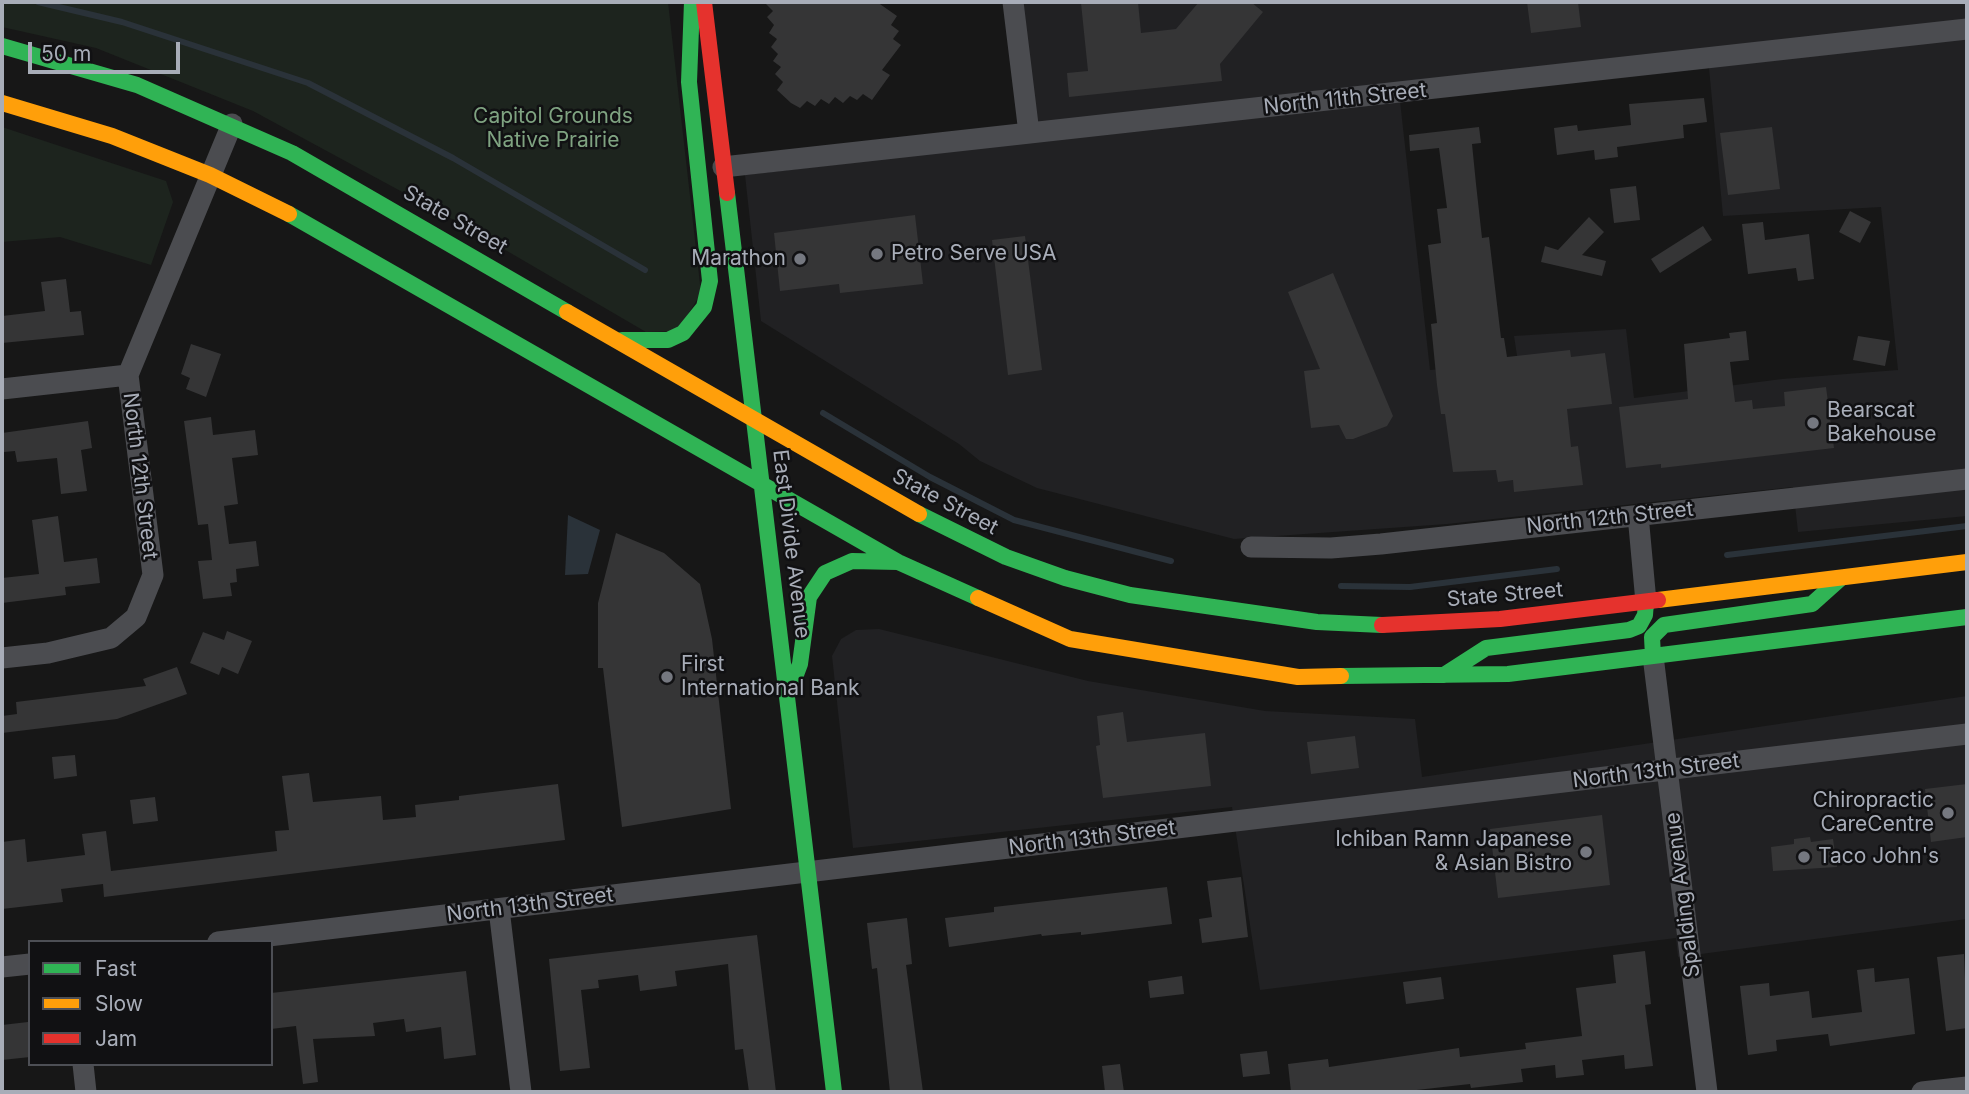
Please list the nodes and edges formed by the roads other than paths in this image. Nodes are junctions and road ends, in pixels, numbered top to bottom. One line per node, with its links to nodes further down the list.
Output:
1 (692, 2): 11 (main road)
2 (704, 2): 9 (main road, East Divide Avenue)
3 (1013, 2): 8 (street)
4 (1967, 29): 8 (street, North 11th Street)
5 (2, 46): 7 (main road, State Street)
6 (2, 103): 10 (main road)
7 (232, 124): 10 (street, North 12th Street); 11 (main road, State Street)
8 (1029, 133): 9 (street, North 11th Street)
9 (723, 167): 14 (main road, East Divide Avenue)
10 (210, 175): 12 (street, North 12th Street); 16 (main road)
11 (620, 340): 14 (main road, State Street)
12 (128, 375): 13 (street); 25 (street, North 12th Street)
13 (2, 389)
14 (754, 417): 16 (main road, East Divide Avenue); 22 (main road, State Street)
15 (1967, 479): 17 (street, North 12th Street)
16 (763, 485): 19 (main road); 27 (main road, East Divide Avenue)
17 (1638, 515): 18 (street, North 12th Street); 22 (street)
18 (1251, 547)
19 (898, 562): 26 (main road); 27 (main road)
20 (1967, 562): 21 (main road, State Street)
21 (1841, 578): 22 (main road, State Street); 24 (main road)
22 (1646, 601): 26 (main road)
23 (1967, 617): 24 (main road)
24 (1653, 656): 26 (main road); 29 (street, Spalding Avenue)
25 (2, 658)
26 (1444, 675)
27 (788, 690): 30 (main road, East Divide Avenue)
28 (1967, 734): 29 (street, North 13th Street)
29 (1669, 770): 30 (street, North 13th Street); 40 (street, Spalding Avenue)
30 (809, 871): 31 (street, North 13th Street); 39 (main road, East Divide Avenue)
31 (499, 909): 32 (street, North 13th Street); 38 (street)
32 (235, 940)
33 (28, 964): 34 (street)
34 (2, 967)
35 (83, 1066): 37 (street)
36 (1967, 1087): 41 (street)
37 (86, 1092)
38 (521, 1092)
39 (834, 1092)
40 (1707, 1092)
41 (1922, 1092)

